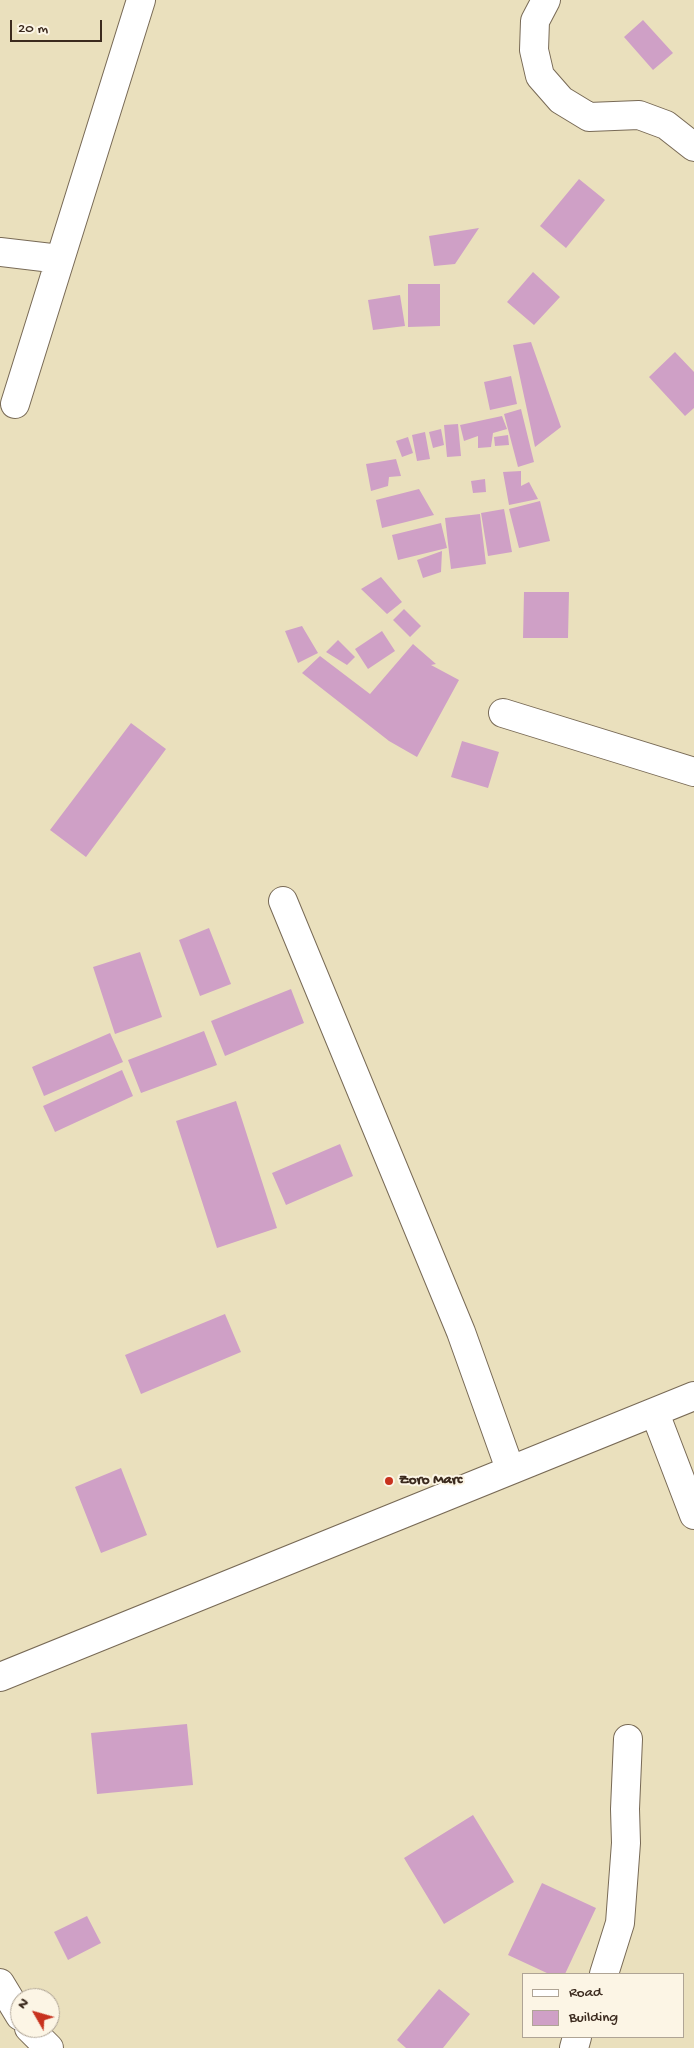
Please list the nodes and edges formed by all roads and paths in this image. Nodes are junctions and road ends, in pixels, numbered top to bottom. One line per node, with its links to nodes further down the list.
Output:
1 (140, 0): 5 (street)
2 (546, 0): 3 (street)
3 (694, 148)
4 (0, 252): 5 (street)
5 (60, 259): 6 (street)
6 (15, 404)
7 (503, 713): 8 (street)
8 (694, 772)
9 (283, 901): 12 (street)
10 (694, 1396): 11 (street)
11 (655, 1413): 12 (street); 13 (street)
12 (510, 1470): 14 (street)
13 (694, 1515)
14 (0, 1677)
15 (628, 1739): 16 (street)
16 (604, 1973)
17 (0, 1983): 18 (street)
18 (10, 2000)
19 (39, 2038): 20 (street)
20 (49, 2048)

